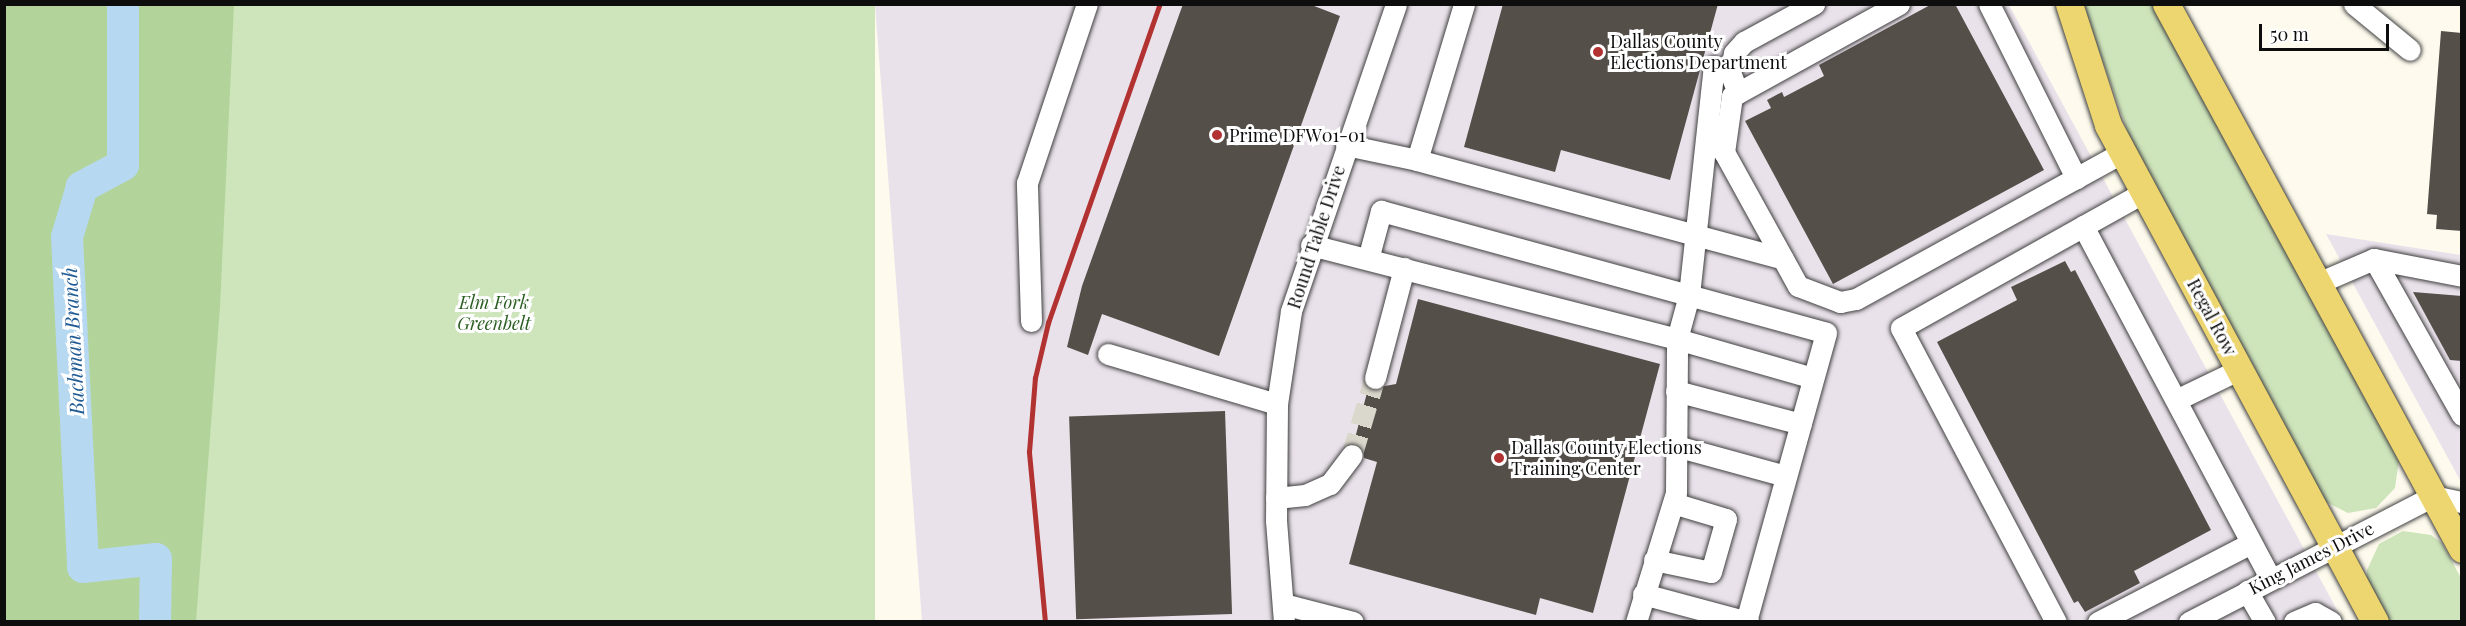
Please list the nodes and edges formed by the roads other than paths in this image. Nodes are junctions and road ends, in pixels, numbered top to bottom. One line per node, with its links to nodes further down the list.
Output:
1 (1087, 4): 28 (street)
2 (1396, 4): 13 (street, Round Table Drive)
3 (1464, 4): 15 (street)
4 (1814, 4): 12 (street)
5 (1899, 4): 12 (street)
6 (1989, 4): 16 (street)
7 (2069, 4): 14 (main road, Regal Row)
8 (2166, 4): 26 (main road)
9 (2354, 4): 10 (street)
10 (2410, 50)
11 (1714, 66): 19 (street)
12 (1738, 93): 23 (street)
13 (1346, 145): 15 (street); 20 (street, Round Table Drive)
14 (2123, 152): 16 (street); 17 (main road, Regal Row)
15 (1417, 160): 19 (street)
16 (2076, 178): 23 (street)
17 (2144, 192): 18 (street); 31 (main road, Regal Row)
18 (2083, 226): 35 (street); 58 (street)
19 (1693, 236): 23 (street); 27 (street)
20 (1311, 244): 21 (street); 36 (street, Round Table Drive)
21 (1368, 259): 24 (street); 27 (street)
22 (2374, 259): 25 (street); 26 (street); 37 (street)
23 (1783, 260)
24 (1404, 268): 29 (street); 32 (street)
25 (2462, 276)
26 (2318, 283): 42 (main road)
27 (1689, 295): 29 (street); 33 (street)
28 (1031, 321)
29 (1677, 339): 33 (street); 34 (street)
30 (1108, 354): 36 (street)
31 (2240, 369): 35 (street); 47 (main road, Regal Row)
32 (1375, 378)
33 (1813, 378): 38 (street)
34 (1676, 391): 38 (street); 39 (street)
35 (2176, 400): 46 (street)
36 (1277, 404): 43 (street, Round Table Drive)
37 (2462, 415)
38 (1801, 424): 41 (street)
39 (1676, 446): 41 (street); 45 (street)
40 (1352, 455): 43 (street)
41 (1786, 476): 57 (street)
42 (2433, 496): 44 (street); 47 (street, King James Drive); 48 (main road)
43 (1276, 498): 53 (street, Round Table Drive)
44 (2462, 501)
45 (1673, 503): 49 (street); 49 (street)
46 (2251, 543): 50 (street); 59 (street)
47 (2335, 546): 50 (street, King James Drive); 64 (main road, Regal Row)
48 (2462, 549)
49 (1654, 560): 52 (street)
50 (2271, 579): 51 (street, King James Drive)
51 (2247, 591): 60 (street, King James Drive); 61 (street)
52 (1643, 594): 54 (street); 56 (street)
53 (1283, 613): 55 (street)
54 (1688, 614): 57 (street)
55 (1353, 621)
56 (1636, 621)
57 (1747, 621)
58 (2056, 621)
59 (2098, 621)
60 (2189, 621)
61 (2265, 621)
62 (2294, 621): 63 (street)
63 (2331, 621)
64 (2375, 621)

